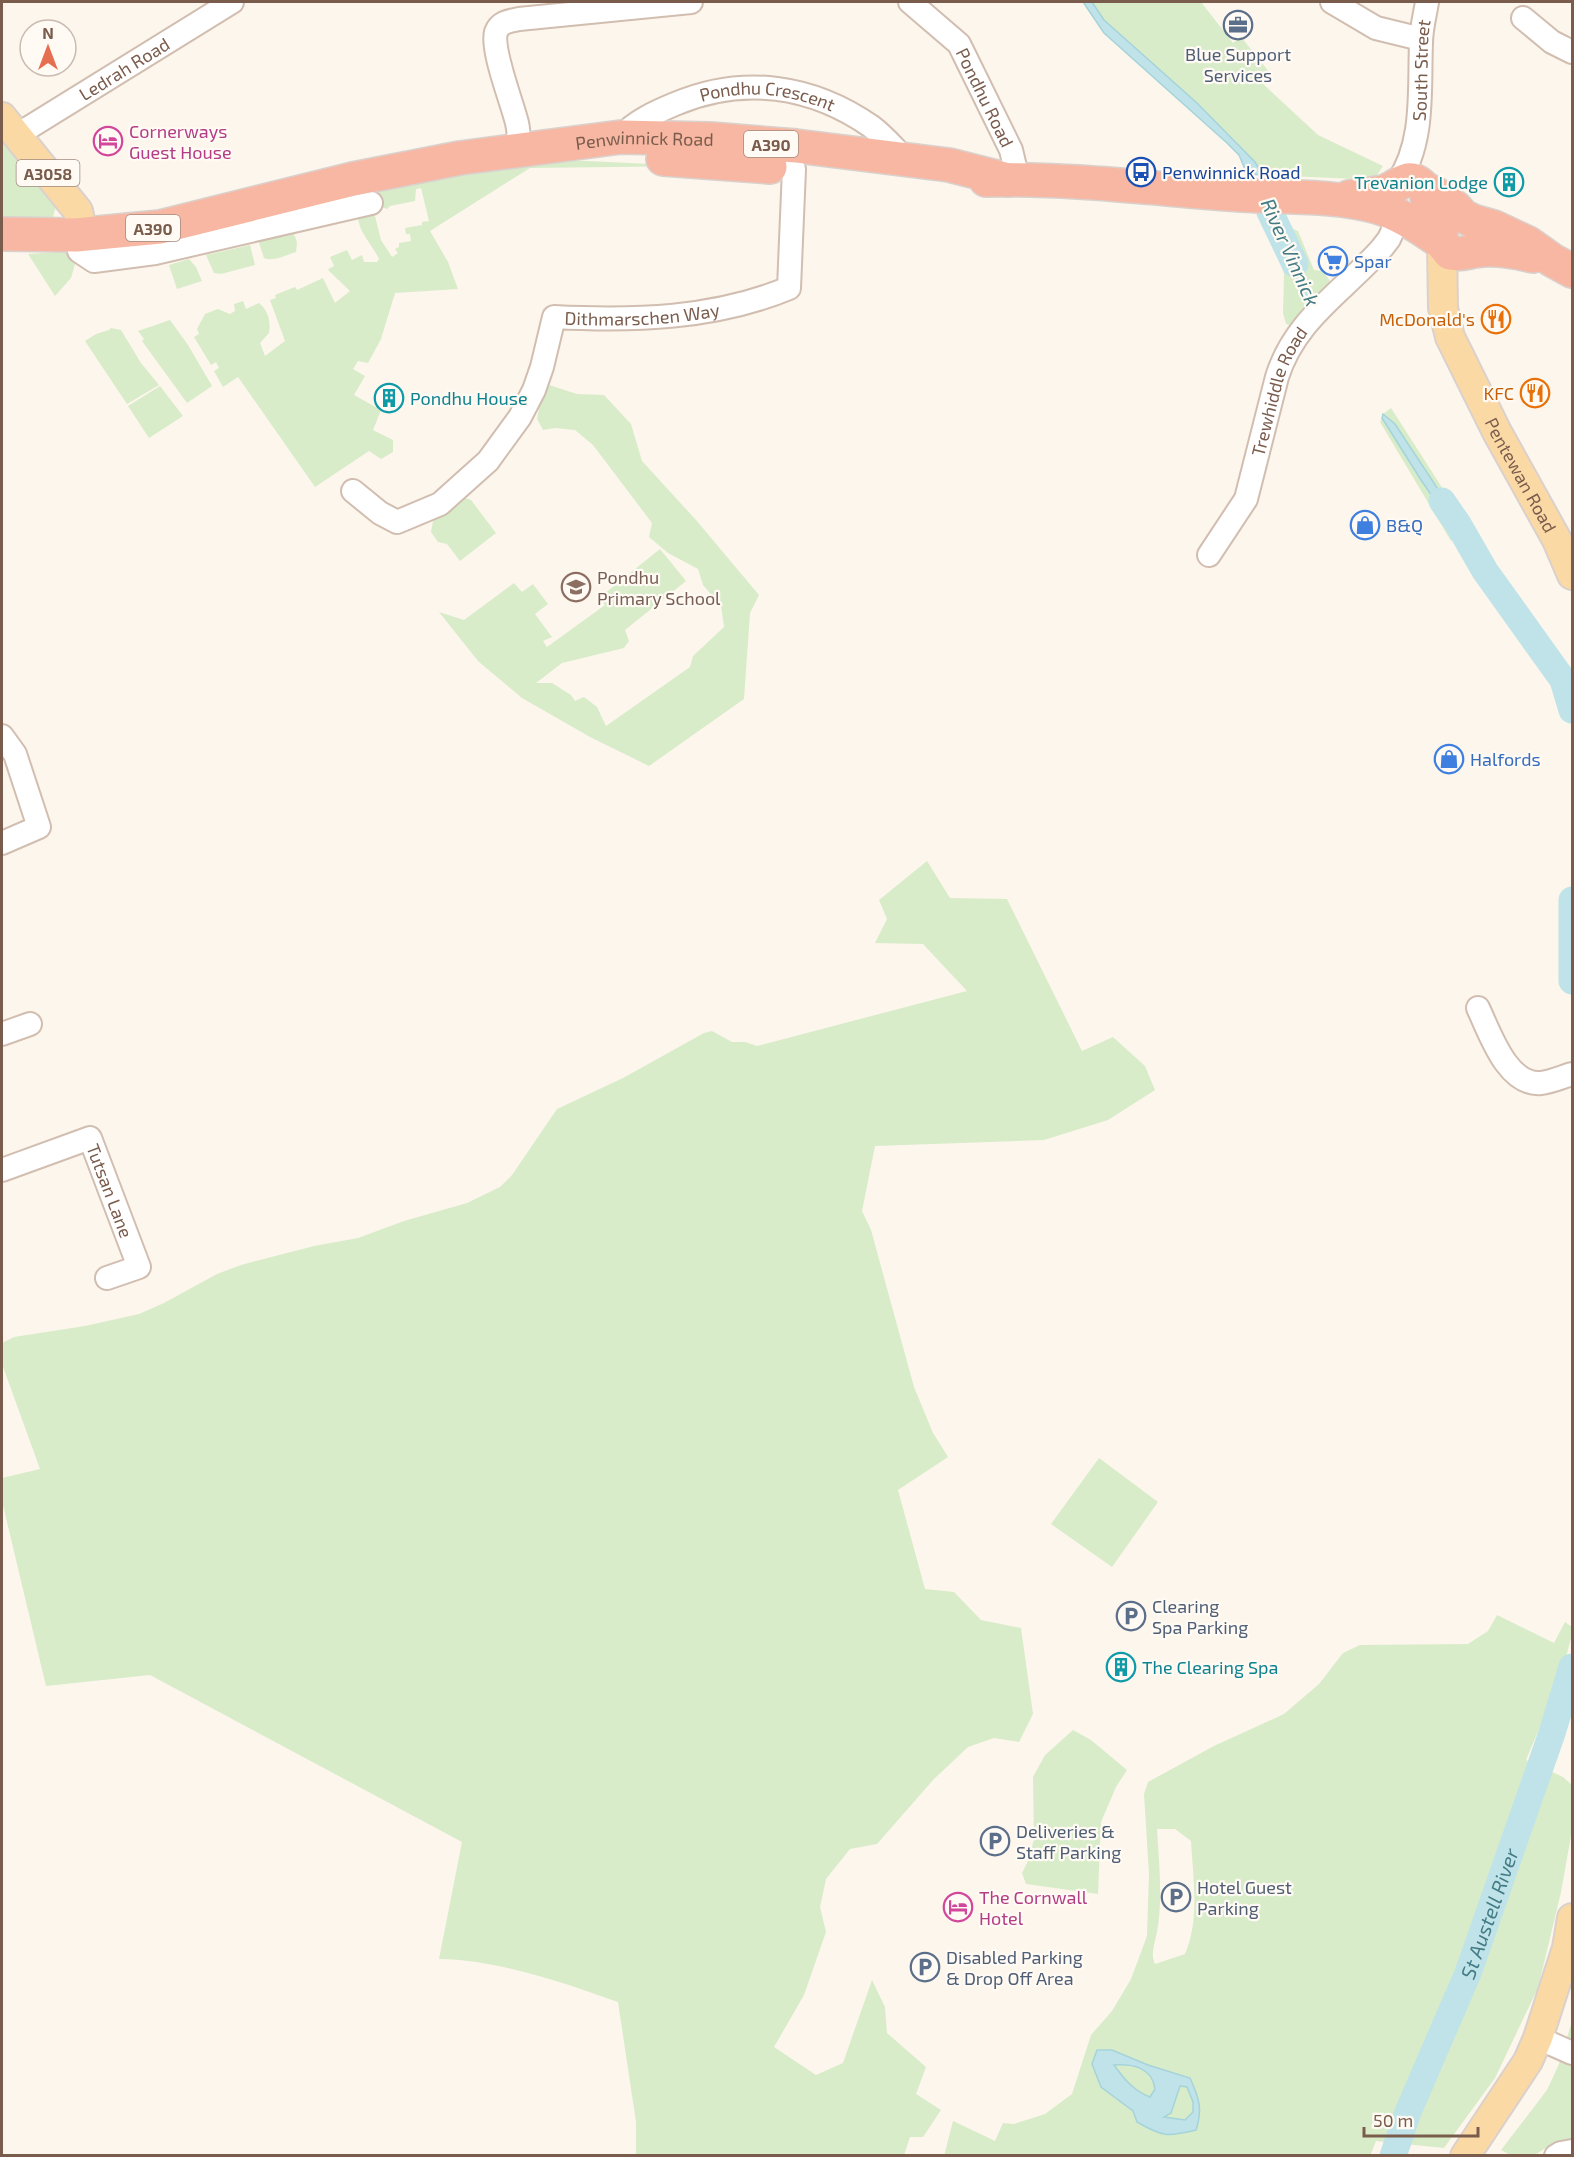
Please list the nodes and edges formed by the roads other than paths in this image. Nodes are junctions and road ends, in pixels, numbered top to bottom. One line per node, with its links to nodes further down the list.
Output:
1 (232, 2): 9 (street, Ledrah Road)
2 (691, 2): 11 (street)
3 (910, 2): 14 (street, Pondhu Road)
4 (1332, 2): 7 (street)
5 (1427, 2): 7 (street, South Street)
6 (1523, 18): 8 (street)
7 (1421, 39): 15 (street, South Street)
8 (1572, 52)
9 (9, 126): 19 (main road, A3058)
10 (621, 137): 11 (highway, Penwinnick Road / A390); 12 (highway, Penwinnick Road / A390); 13 (street, Pondhu Crescent)
11 (525, 150): 12 (highway, Penwinnick Road / A390); 17 (highway, Penwinnick Road / A390)
12 (795, 157): 13 (highway, Penwinnick Road / A390); 14 (highway, Penwinnick Road / A390); 22 (street, Dithmarschen Way)
13 (905, 159): 14 (highway, Penwinnick Road / A390)
14 (1012, 180): 15 (highway, Penwinnick Road / A390)
15 (1405, 199): 20 (highway, A390); 23 (street, Trewhiddle Road)
16 (371, 203): 17 (street, Penwinnick Road)
17 (226, 224): 19 (highway, Penwinnick Road / A390)
18 (2, 234): 19 (highway, Penwinnick Road / A390)
19 (79, 235)
20 (1460, 238): 21 (highway, A390); 24 (main road, Pentewan Road)
21 (1562, 266)
22 (353, 491)
23 (1209, 555)
24 (1572, 575)
25 (2, 736): 26 (street)
26 (2, 843)
27 (1478, 1008): 30 (street)
28 (30, 1024): 29 (street)
29 (2, 1034)
30 (1572, 1074)
31 (2, 1170): 32 (street, Tutsan Lane)
32 (107, 1278)
33 (1572, 1918): 34 (main road)
34 (1538, 2038): 35 (street); 37 (main road)
35 (1572, 2053)
36 (1572, 2151): 38 (street)
37 (1466, 2156)
38 (1556, 2156)

